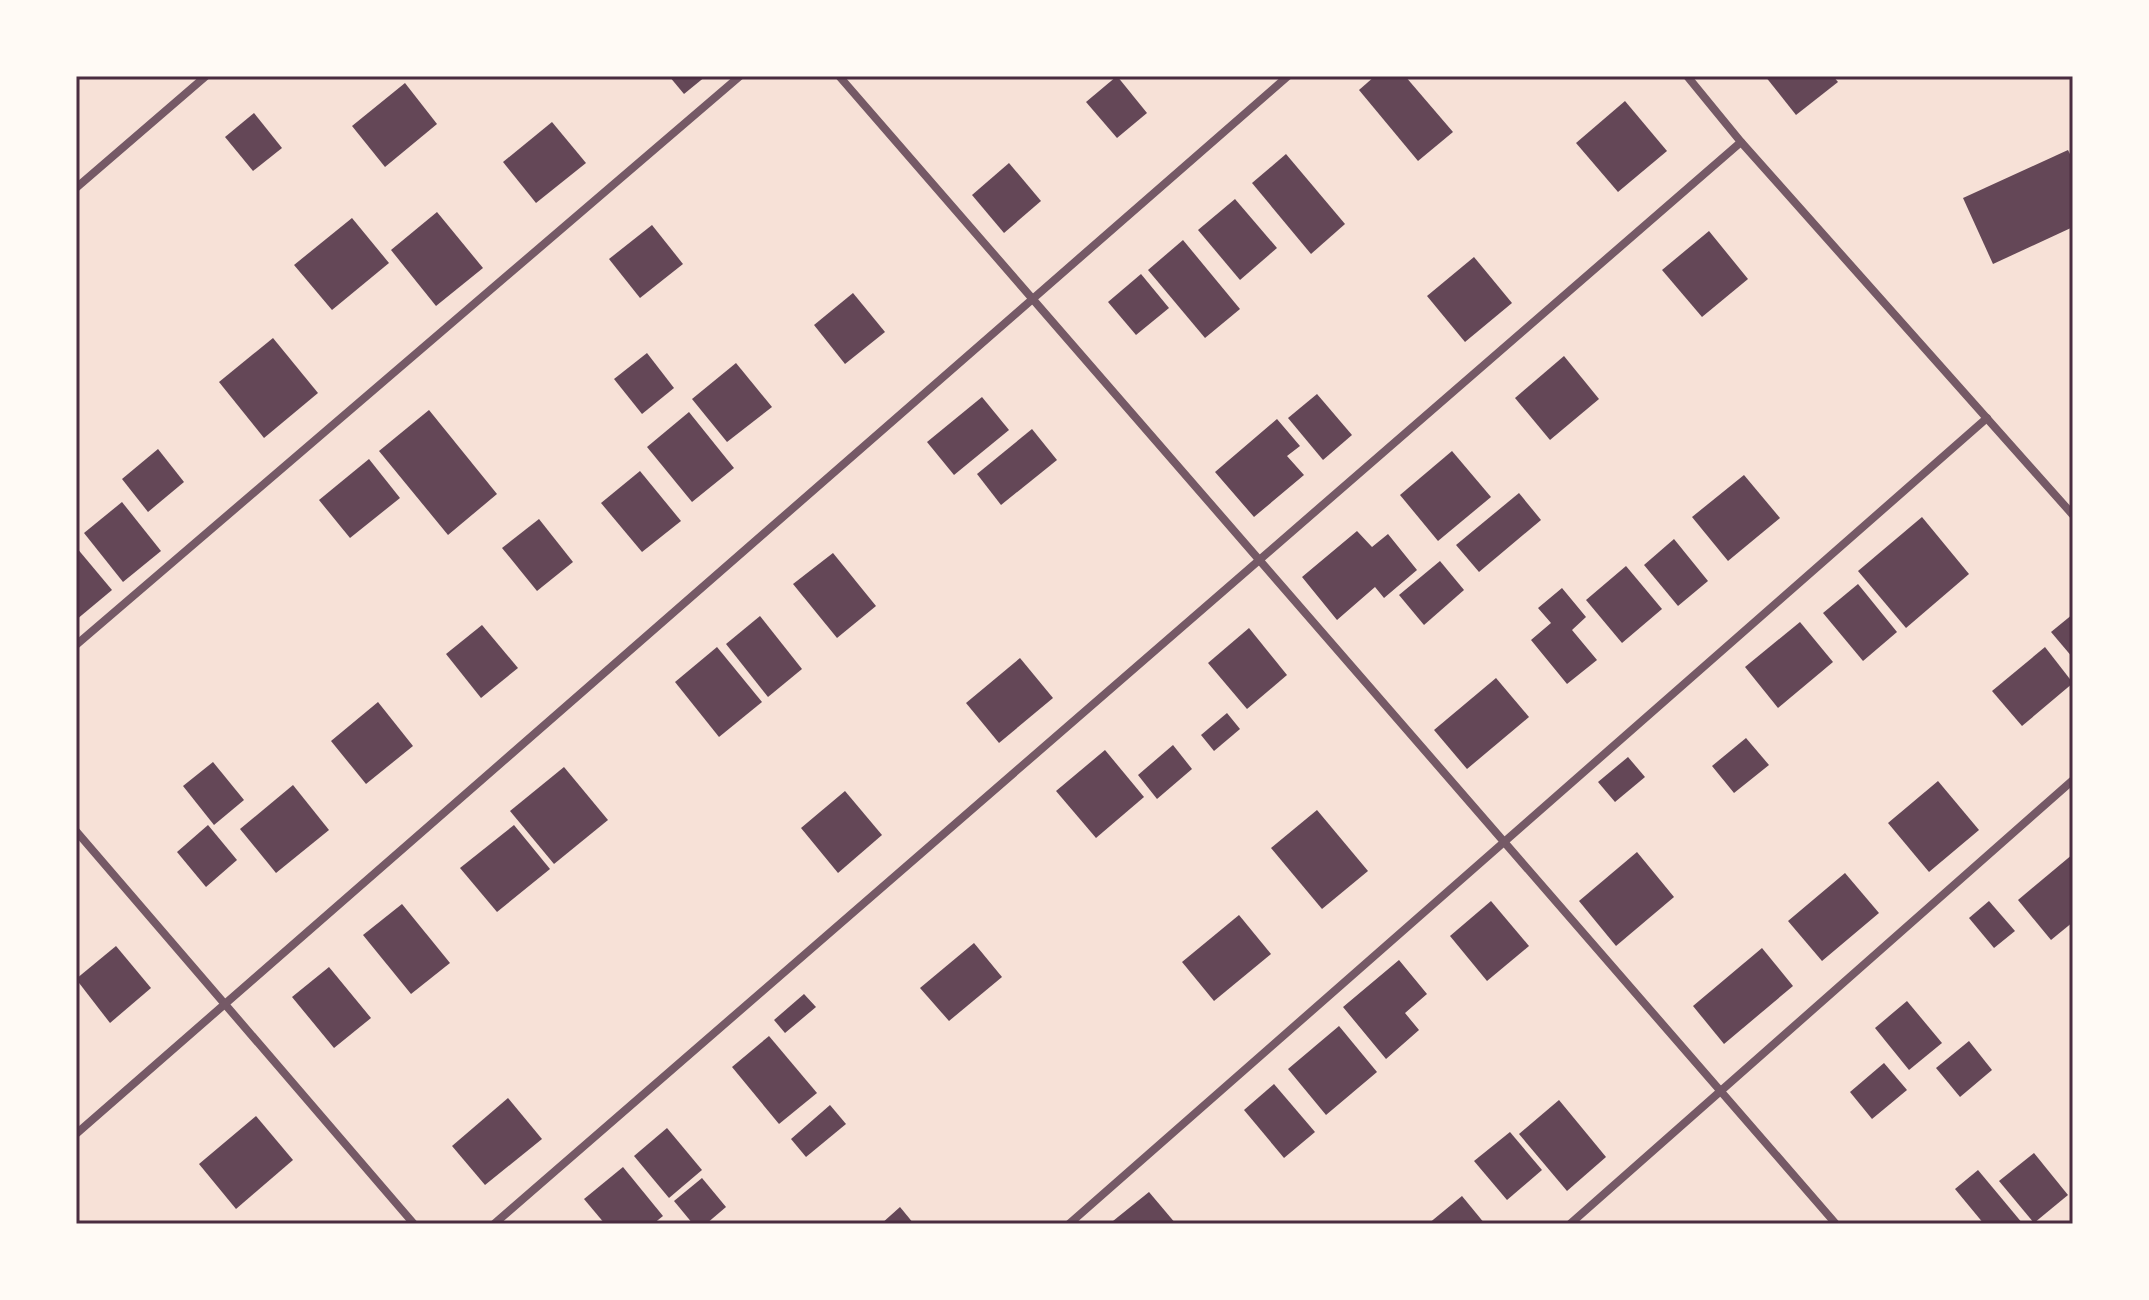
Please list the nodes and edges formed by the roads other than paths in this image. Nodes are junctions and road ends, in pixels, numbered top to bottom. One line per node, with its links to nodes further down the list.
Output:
1 (206, 76): 7 (street)
2 (740, 76): 12 (street)
3 (839, 76): 8 (street)
4 (1288, 76): 8 (street)
5 (1687, 76): 6 (street)
6 (1741, 142): 9 (street); 11 (street)
7 (76, 188)
8 (1033, 299): 11 (street); 16 (street)
9 (1987, 418): 10 (street); 15 (street)
10 (2073, 515)
11 (1258, 559): 15 (street); 20 (street)
12 (76, 645)
13 (2073, 780): 17 (street)
14 (76, 831): 16 (street)
15 (1504, 842): 17 (street); 21 (street)
16 (225, 1004): 18 (street); 19 (street)
17 (1721, 1091): 22 (street); 23 (street)
18 (76, 1134)
19 (414, 1224)
20 (494, 1224)
21 (1069, 1224)
22 (1570, 1224)
23 (1836, 1224)

